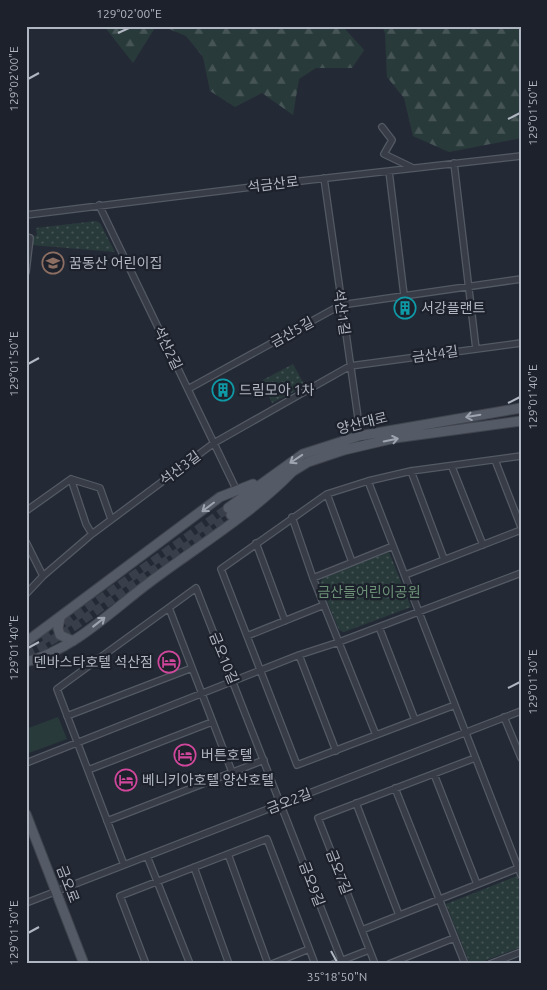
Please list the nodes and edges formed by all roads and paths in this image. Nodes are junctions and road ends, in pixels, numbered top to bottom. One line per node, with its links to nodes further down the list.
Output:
1 (382, 127): 4 (street)
2 (521, 156): 3 (street, 석금산로)
3 (454, 163): 4 (street, 석금산로); 12 (street)
4 (413, 168): 5 (street, 석금산로)
5 (389, 171): 6 (street, 석금산로); 13 (street)
6 (324, 178): 7 (street, 석금산로); 14 (street, 석산1길)
7 (100, 205): 8 (street, 석금산로); 18 (street, 석산2길)
8 (26, 215)
9 (26, 236): 10 (street)
10 (26, 272)
11 (521, 279): 12 (street, 금산5길)
12 (469, 286): 13 (street, 금산5길); 16 (street)
13 (404, 295): 14 (street, 금산5길)
14 (341, 304): 17 (street, 석산1길); 18 (street, 금산5길)
15 (521, 342): 16 (street, 금산4길)
16 (476, 348): 17 (street, 금산4길)
17 (350, 366): 21 (street, 석산1길); 22 (street, 석산3길)
18 (188, 389): 22 (street, 석산2길)
19 (521, 408): 21 (main road, 양산대로, one-way to 21)
20 (521, 420): 23 (main road, 양산대로, one-way to 20)
21 (360, 436): 23 (street, 석산1길); 29 (main road, 양산대로, one-way to 29)
22 (214, 443): 32 (street, 석산2길); 36 (street, 석산3길)
23 (362, 446): 28 (main road, 양산대로)
24 (521, 456): 25 (street)
25 (495, 460): 26 (street); 37 (street)
26 (452, 466): 27 (street); 41 (street)
27 (411, 471): 31 (street); 43 (street)
28 (292, 472): 29 (main road, 양산대로); 57 (main road, one-way to 28)
29 (267, 478): 32 (main road)
30 (71, 479): 34 (street); 36 (street); 38 (street)
31 (368, 481): 33 (street); 42 (street)
32 (237, 491): 53 (main road, one-way to 53)
33 (327, 494): 35 (street); 44 (street)
34 (26, 512)
35 (292, 517): 40 (street); 48 (street)
36 (111, 519): 38 (street, 석산3길)
37 (521, 528): 41 (street)
38 (92, 534): 46 (street, 석산3길)
39 (26, 542): 46 (street)
40 (256, 543): 54 (street); 56 (street)
41 (483, 545): 43 (street)
42 (393, 546): 44 (street); 47 (street)
43 (444, 559): 47 (street)
44 (352, 562): 48 (street)
45 (521, 573): 52 (street)
46 (43, 576): 49 (street, 석산3길)
47 (405, 576): 52 (street)
48 (314, 578): 50 (street)
49 (26, 594)
50 (324, 605): 54 (street); 59 (street)
51 (168, 608): 62 (street); 64 (street, 금오10길); 68 (street, 금오10길)
52 (419, 612): 55 (street); 66 (street)
53 (60, 618): 57 (main road); 58 (main road)
54 (285, 621): 56 (street)
55 (380, 627): 59 (street); 70 (street)
56 (247, 636): 63 (street)
57 (73, 641): 61 (main road)
58 (26, 642)
59 (339, 642): 60 (street); 73 (street)
60 (299, 655): 63 (street); 76 (street)
61 (26, 662)
62 (192, 668): 65 (street); 68 (street)
63 (261, 671): 64 (street); 76 (street)
64 (234, 682): 65 (street); 79 (street, 금오10길)
65 (202, 695): 71 (street); 75 (street)
66 (455, 705): 70 (street); 72 (street)
67 (521, 710): 69 (street, 금오2길)
68 (67, 716): 75 (street, 금오10길)
69 (504, 717): 72 (street, 금오2길); 74 (street)
70 (415, 720): 73 (street)
71 (212, 722): 81 (street); 82 (street)
72 (465, 732): 77 (street); 86 (street, 금오2길)
73 (376, 735): 76 (street)
74 (518, 743): 78 (street)
75 (78, 744): 80 (street); 81 (street, 금오10길)
76 (336, 751)
77 (475, 758): 83 (street, 금오7길); 93 (street)
78 (521, 758)
79 (264, 760): 82 (street); 86 (street, 금오10길)
80 (26, 763)
81 (88, 770): 88 (street, 금오10길)
82 (232, 772): 88 (street)
83 (434, 774): 84 (street, 금오7길); 96 (street)
84 (395, 788): 85 (street, 금오7길); 98 (street)
85 (356, 803): 100 (street); 101 (street, 금오7길)
86 (281, 804): 90 (street, 금오2길); 106 (street, 금오9길)
87 (26, 814): 97 (main road, 금오로)
88 (107, 821): 91 (street, 금오10길)
89 (228, 854): 92 (street); 103 (street); 111 (street)
90 (147, 856): 91 (street, 금오2길); 95 (street)
91 (124, 866): 97 (street, 금오2길)
92 (194, 867): 95 (street); 110 (street)
93 (519, 868): 94 (street); 96 (street)
94 (521, 875)
95 (157, 881): 108 (street); 109 (street)
96 (477, 884): 98 (street)
97 (56, 892): 99 (street, 금오2길); 107 (main road, 금오로)
98 (439, 899): 100 (street); 102 (street)
99 (26, 903)
100 (399, 915): 101 (street)
101 (362, 930): 104 (street, 금오7길)
102 (454, 938): 115 (street); 116 (street)
103 (309, 949): 111 (street); 112 (street)
104 (369, 950): 106 (street); 114 (street, 금오7길)
105 (521, 952): 117 (street)
106 (342, 962): 113 (street)
107 (84, 964)
108 (146, 964)
109 (190, 964)
110 (229, 964)
111 (270, 964)
112 (315, 964)
113 (333, 964)
114 (375, 964)
115 (389, 964)
116 (464, 964)
117 (490, 964)

